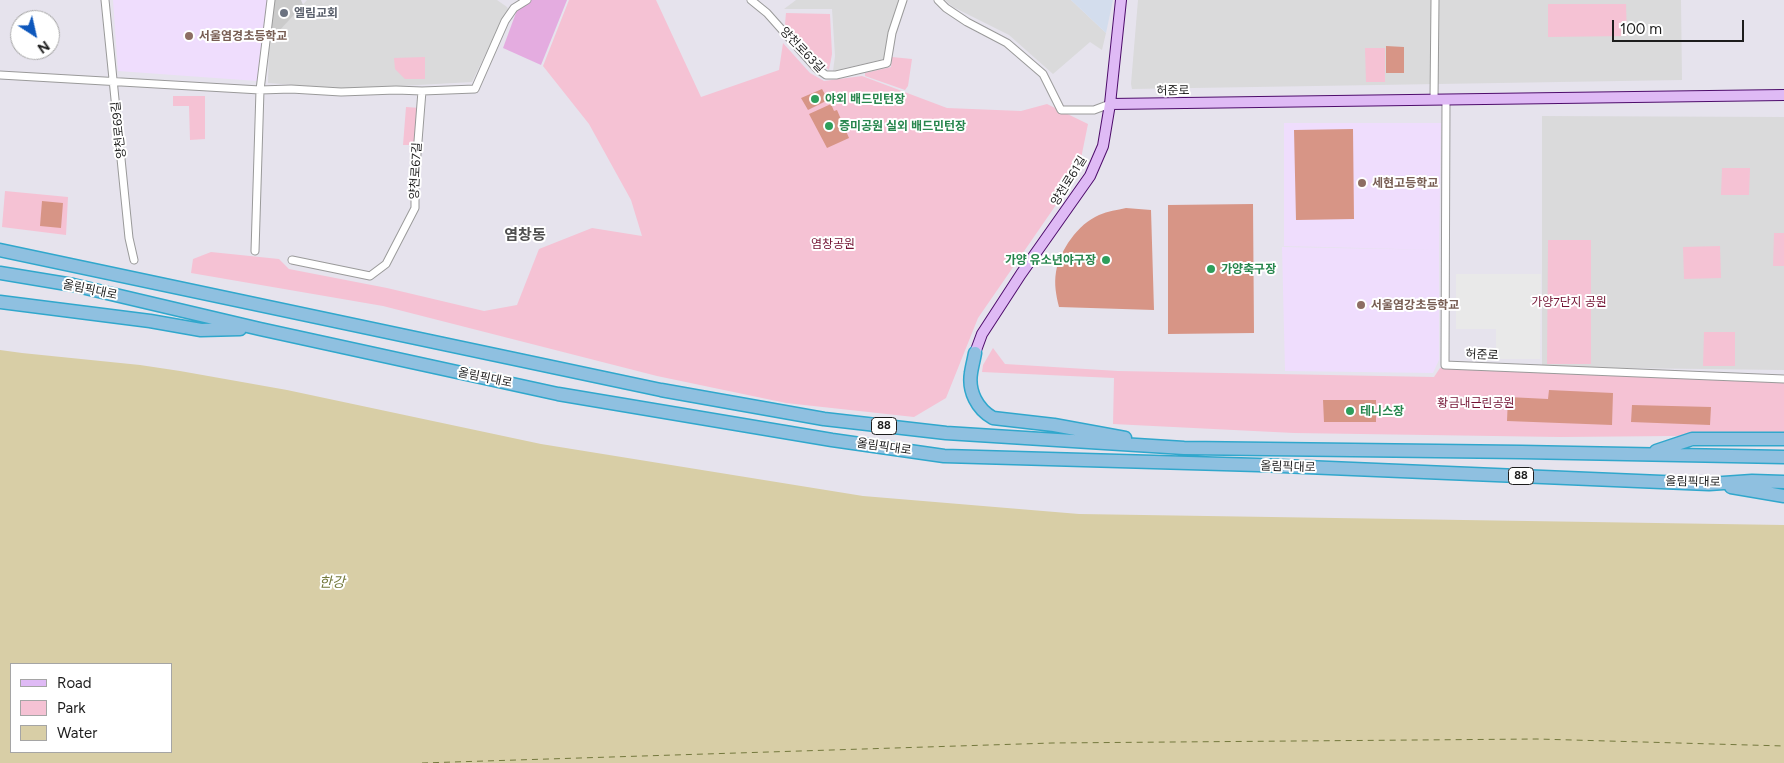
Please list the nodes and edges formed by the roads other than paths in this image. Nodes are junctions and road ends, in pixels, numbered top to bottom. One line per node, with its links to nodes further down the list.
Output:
1 (105, 0): 10 (street, 양천로69길)
2 (272, 0): 11 (street)
3 (527, 0): 12 (street)
4 (751, 0): 5 (street, 양천로63길)
5 (903, 0)
6 (938, 0): 16 (street)
7 (1121, 0): 16 (street, 양천로61길)
8 (1435, 0): 15 (street)
9 (0, 75): 10 (street)
10 (114, 82): 11 (street); 19 (street, 양천로69길)
11 (260, 90): 12 (street); 18 (street)
12 (422, 91): 20 (street, 양천로67길)
13 (1784, 95): 14 (street, 허준로)
14 (1446, 99): 15 (street, 허준로); 25 (street, 허준로)
15 (1434, 100): 16 (street, 허준로)
16 (1110, 104): 24 (street, 양천로61길)
17 (0, 250): 27 (highway, 올림픽대로 / 88)
18 (255, 251)
19 (134, 260)
20 (292, 260)
21 (0, 273): 23 (highway, 올림픽대로 / 88)
22 (0, 302): 23 (highway)
23 (260, 329): 31 (highway, 올림픽대로 / 88)
24 (975, 352): 27 (highway)
25 (1784, 379)
26 (1784, 439): 28 (highway)
27 (1184, 448): 28 (highway, 올림픽대로 / 88)
28 (1646, 454): 29 (highway, 올림픽대로 / 88)
29 (1784, 457)
30 (1784, 482): 31 (highway, 올림픽대로 / 88)
31 (1709, 484): 32 (highway)
32 (1784, 496)

